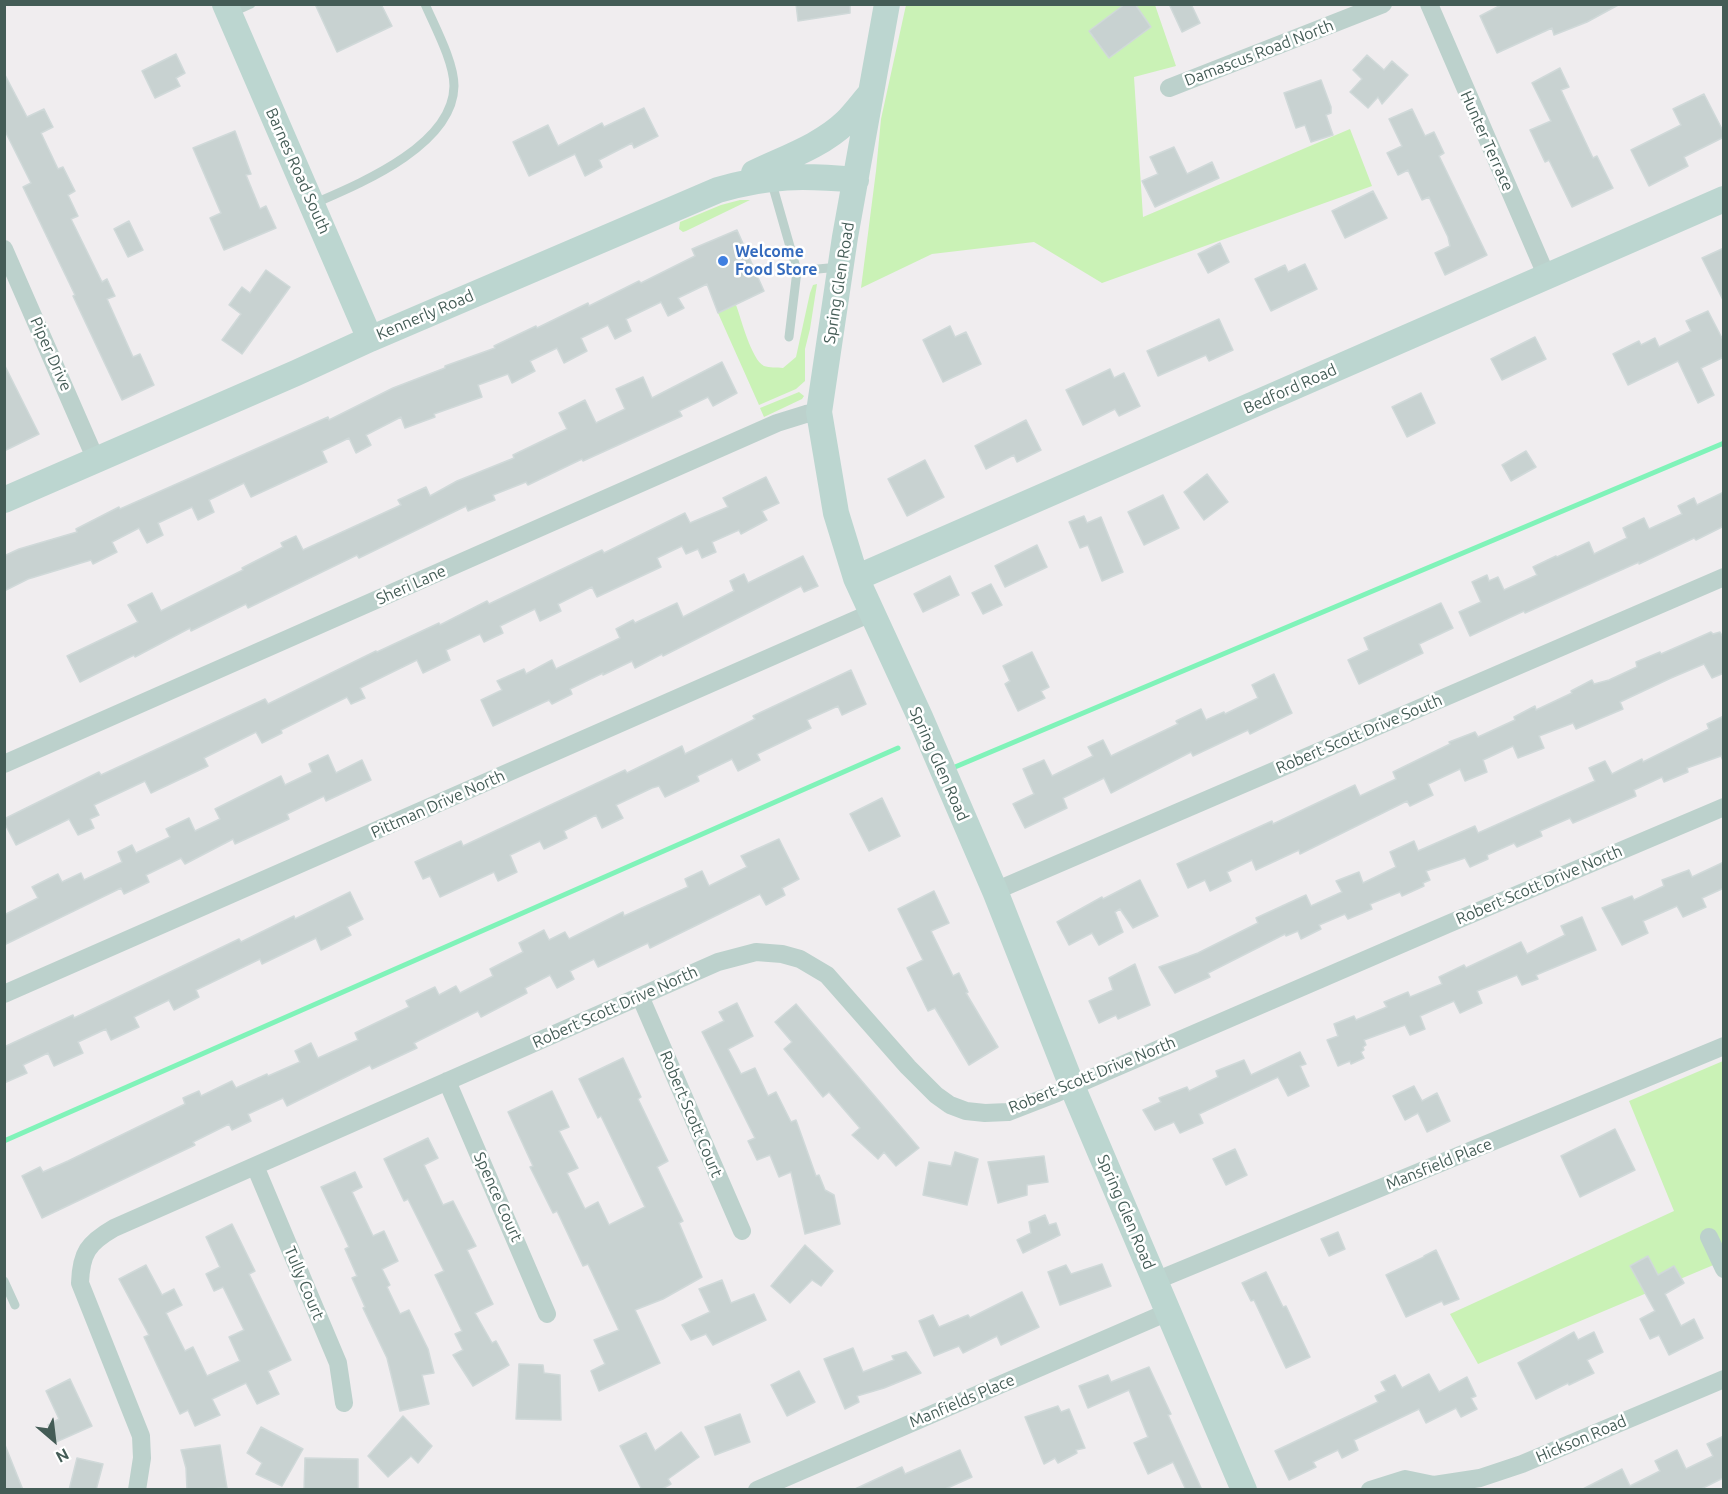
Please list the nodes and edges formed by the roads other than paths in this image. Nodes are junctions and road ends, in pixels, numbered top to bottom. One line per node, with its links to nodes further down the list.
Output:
1 (425, 4): 12 (lane)
2 (887, 4): 7 (street, Spring Glen Road)
3 (1383, 4): 6 (street, Damascus Road North)
4 (1429, 4): 16 (street, Hunter Terrace)
5 (235, 8): 12 (street, Barnes Road South)
6 (1169, 88)
7 (871, 92): 9 (street, Spring Glen Road); 10 (street)
8 (770, 178): 9 (street, Kennerly Road); 10 (street, Kennerly Road); 15 (lane)
9 (856, 180): 14 (street, Spring Glen Road)
10 (723, 188): 18 (street, Kennerly Road)
11 (1724, 199): 16 (street, Bedford Road)
12 (312, 204): 18 (street, Barnes Road South)
13 (4, 249): 20 (street, Piper Drive)
14 (841, 267): 15 (lane); 19 (street, Spring Glen Road)
15 (797, 271): 17 (lane)
16 (1547, 277): 23 (street, Bedford Road)
17 (789, 338)
18 (370, 339): 20 (street, Kennerly Road)
19 (819, 412): 23 (street, Spring Glen Road); 25 (street, Sheri Lane)
20 (96, 460): 21 (street, Kennerly Road)
21 (4, 500)
22 (1724, 577): 27 (street, Robert Scott Drive South)
23 (856, 578): 24 (street, Spring Glen Road)
24 (871, 613): 27 (street, Spring Glen Road); 28 (street, Pittman Drive North)
25 (4, 764)
26 (1724, 807): 32 (street, Robert Scott Drive North)
27 (995, 891): 32 (street, Spring Glen Road)
28 (4, 994)
29 (640, 996): 31 (street, Robert Scott Drive North); 32 (street, Robert Scott Drive North); 34 (street, Robert Scott Court)
30 (1724, 1046): 38 (street, Mansfield Place)
31 (447, 1081): 33 (street, Robert Scott Drive North); 41 (street, Spence Court)
32 (1071, 1086): 38 (street, Spring Glen Road)
33 (255, 1166): 43 (street, Tully Court); 45 (street, Robert Scott Drive North)
34 (742, 1231)
35 (1709, 1237): 36 (street)
36 (1724, 1269)
37 (4, 1281): 39 (lane)
38 (1155, 1281): 40 (street, Spring Glen Road)
39 (15, 1305)
40 (1168, 1312): 46 (street, Manfields Place); 47 (street, Spring Glen Road)
41 (548, 1314)
42 (1724, 1379): 44 (street, Hickson Road)
43 (344, 1403)
44 (1432, 1487): 48 (street, Hickson Road)
45 (137, 1490)
46 (757, 1490)
47 (1244, 1490)
48 (1370, 1490)

